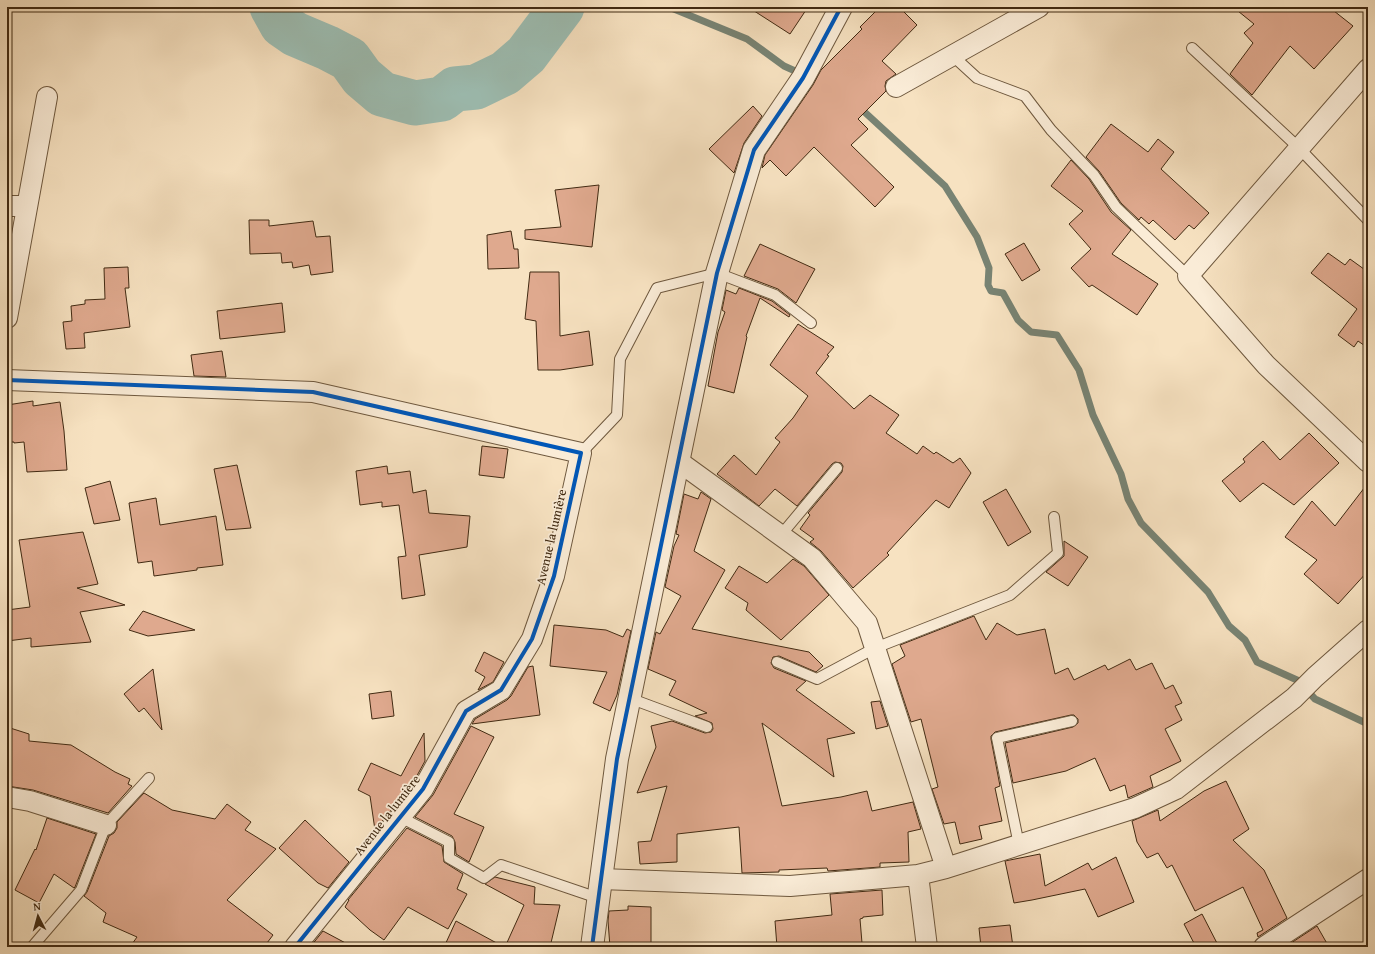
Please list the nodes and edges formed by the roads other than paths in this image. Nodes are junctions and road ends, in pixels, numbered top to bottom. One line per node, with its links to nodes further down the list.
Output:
1 (841, 7): 12 (street)
2 (1039, 7): 4 (street)
3 (1192, 48): 8 (lane)
4 (953, 56): 6 (street); 13 (lane)
5 (1368, 69): 8 (street)
6 (896, 87)
7 (47, 97): 10 (street)
8 (1299, 148): 11 (lane); 13 (street)
9 (7, 206): 10 (street)
10 (27, 206): 14 (street)
11 (1368, 220)
12 (717, 273): 15 (lane); 17 (lane); 18 (street)
13 (1188, 276): 19 (street)
14 (7, 318)
15 (812, 323)
16 (7, 380): 17 (street)
17 (581, 452): 31 (street, Avenue la lumière)
18 (678, 461): 22 (street); 26 (street)
19 (1368, 462)
20 (837, 468): 22 (lane)
21 (1054, 517): 24 (lane)
22 (781, 536): 24 (street)
23 (1368, 630): 33 (street)
24 (875, 648): 25 (lane); 34 (street)
25 (777, 662)
26 (629, 698): 28 (lane); 37 (street)
27 (1072, 721): 33 (lane)
28 (706, 727)
29 (149, 778): 32 (lane)
30 (7, 797): 32 (street)
31 (400, 817): 37 (lane); 38 (street, Avenue la lumière)
32 (106, 825): 39 (lane)
33 (1019, 845): 34 (street)
34 (946, 868): 35 (street)
35 (918, 875): 37 (street); 41 (street)
36 (1368, 879): 42 (street)
37 (600, 888): 40 (street)
38 (301, 945)
39 (32, 947)
40 (592, 947)
41 (927, 947)
42 (1264, 947)

